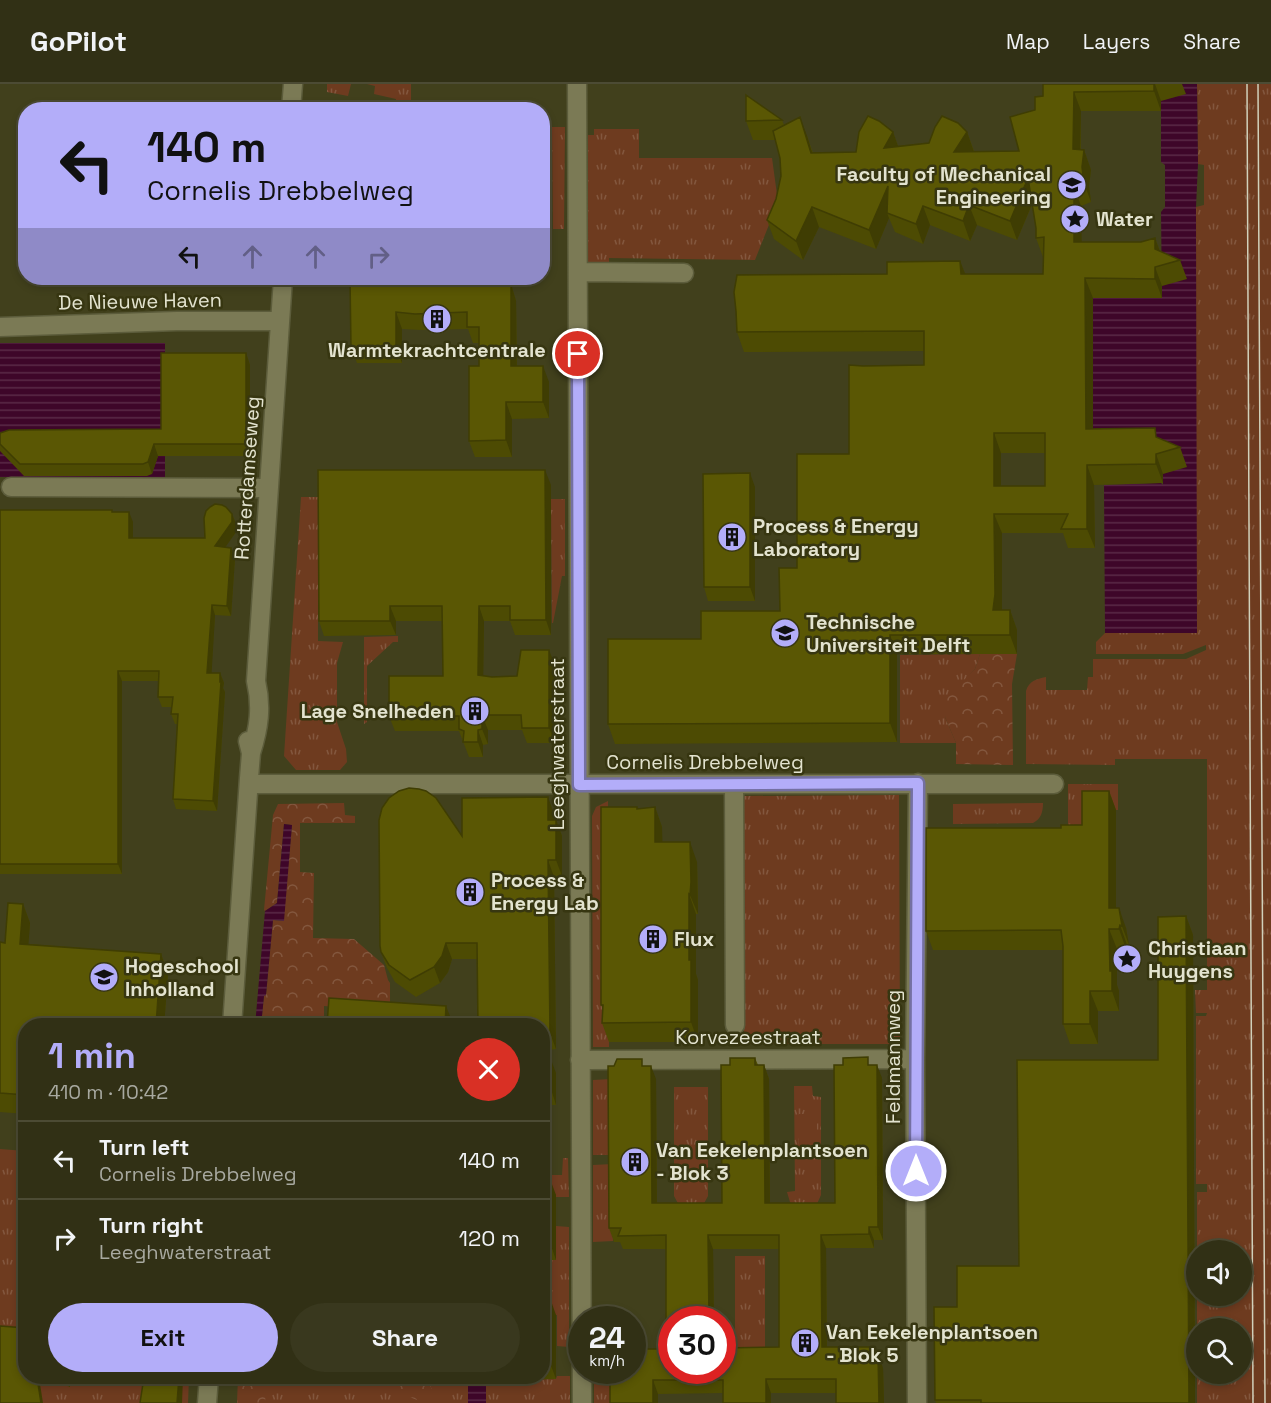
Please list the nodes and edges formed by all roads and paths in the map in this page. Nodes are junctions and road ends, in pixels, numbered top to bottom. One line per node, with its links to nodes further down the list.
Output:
1 (292, 84): 3 (street)
2 (577, 84): 4 (street, Leeghwaterstraat)
3 (291, 102)
4 (578, 272): 5 (street); 15 (street, Leeghwaterstraat)
5 (684, 273)
6 (283, 285): 7 (street, Rotterdamseweg)
7 (280, 321): 8 (street, De Nieuwe Haven); 10 (street, Rotterdamseweg)
8 (0, 327)
9 (11, 487): 10 (street)
10 (269, 488): 13 (street, Rotterdamseweg)
11 (918, 783): 12 (street, Cornelis Drebbelweg); 14 (street, Cornelis Drebbelweg); 18 (street, Feldmannweg)
12 (1054, 783)
13 (249, 784): 15 (street, Cornelis Drebbelweg); 16 (street, Rotterdamseweg)
14 (734, 784): 15 (street, Cornelis Drebbelweg); 17 (street)
15 (579, 785): 19 (street, Leeghwaterstraat)
16 (233, 1018)
17 (735, 1024)
18 (915, 1059): 19 (street, Korvezeestraat); 23 (street, Feldmannweg)
19 (580, 1060): 22 (street, Leeghwaterstraat)
20 (208, 1384): 21 (street)
21 (207, 1403)
22 (582, 1403)
23 (917, 1403)

